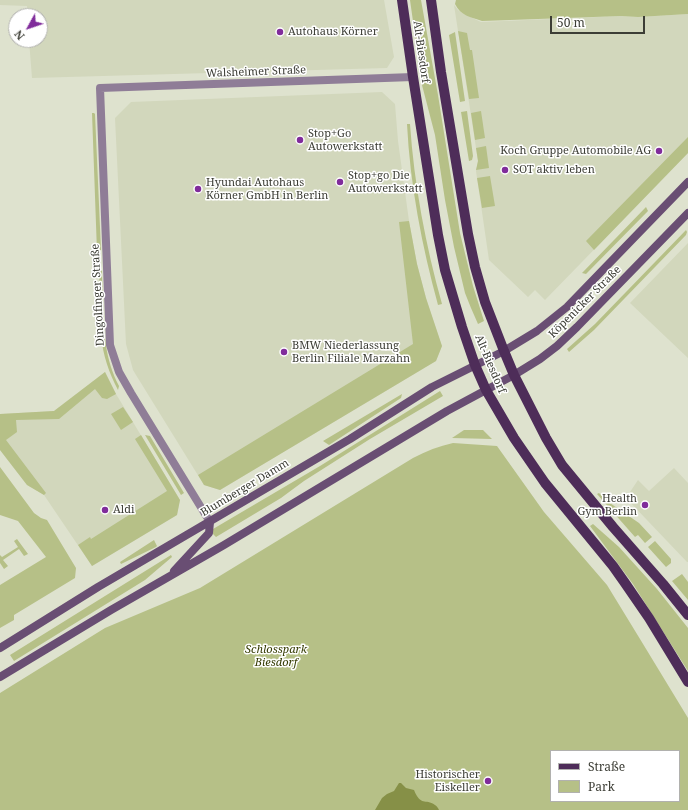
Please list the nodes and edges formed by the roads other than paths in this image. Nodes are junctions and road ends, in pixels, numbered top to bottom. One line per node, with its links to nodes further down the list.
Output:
1 (402, 0): 3 (main road, Alt-Biesdorf)
2 (431, 0): 7 (main road, Alt-Biesdorf)
3 (413, 77): 4 (street, Walsheimer Straße); 8 (main road, Alt-Biesdorf)
4 (100, 88): 11 (street, Dingolfinger Straße)
5 (688, 182): 7 (main road, Köpenicker Straße)
6 (688, 213): 9 (main road, Köpenicker Straße)
7 (504, 351): 8 (main road, Blumberger Damm); 9 (main road, Alt-Biesdorf)
8 (475, 365): 10 (main road, Alt-Biesdorf); 11 (main road, Blumberger Damm)
9 (514, 375): 10 (main road, Köpenicker Straße); 13 (main road, Alt-Biesdorf)
10 (486, 390): 12 (main road); 16 (main road, Alt-Biesdorf)
11 (210, 522): 12 (main road); 14 (main road, Blumberger Damm)
12 (168, 577): 15 (main road)
13 (688, 615)
14 (0, 648)
15 (0, 677)
16 (688, 682)

